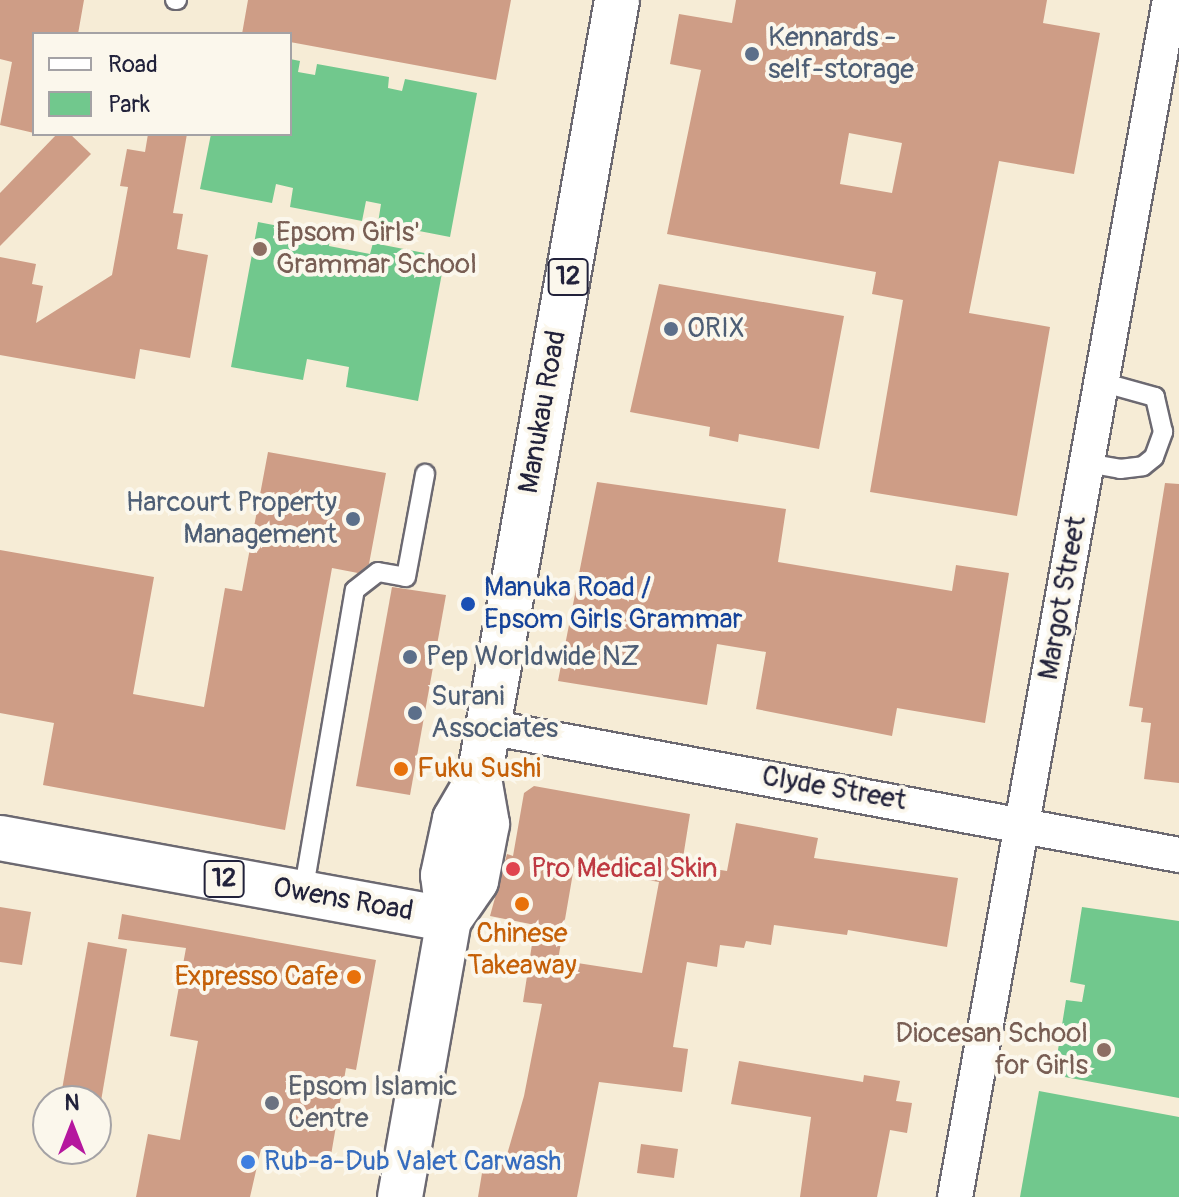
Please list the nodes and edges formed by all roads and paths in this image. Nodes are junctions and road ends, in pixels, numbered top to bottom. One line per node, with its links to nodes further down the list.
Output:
1 (617, 0): 6 (main road, Manukau Road / 12)
2 (1170, 0): 3 (street, Margot Street)
3 (1101, 382): 4 (street, Margot Street); 4 (lane)
4 (1087, 463): 7 (street, Margot Street)
5 (425, 474): 10 (lane)
6 (488, 727): 7 (street, Clyde Street); 11 (main road, Manukau Road / 12)
7 (1023, 824): 9 (street, Clyde Street); 13 (street, Margot Street)
8 (0, 838): 10 (main road, Owens Road / 12)
9 (1179, 855)
10 (303, 893): 11 (main road, Owens Road / 12)
11 (449, 920): 12 (main road, Manukau Road / 12)
12 (400, 1197)
13 (955, 1197)

